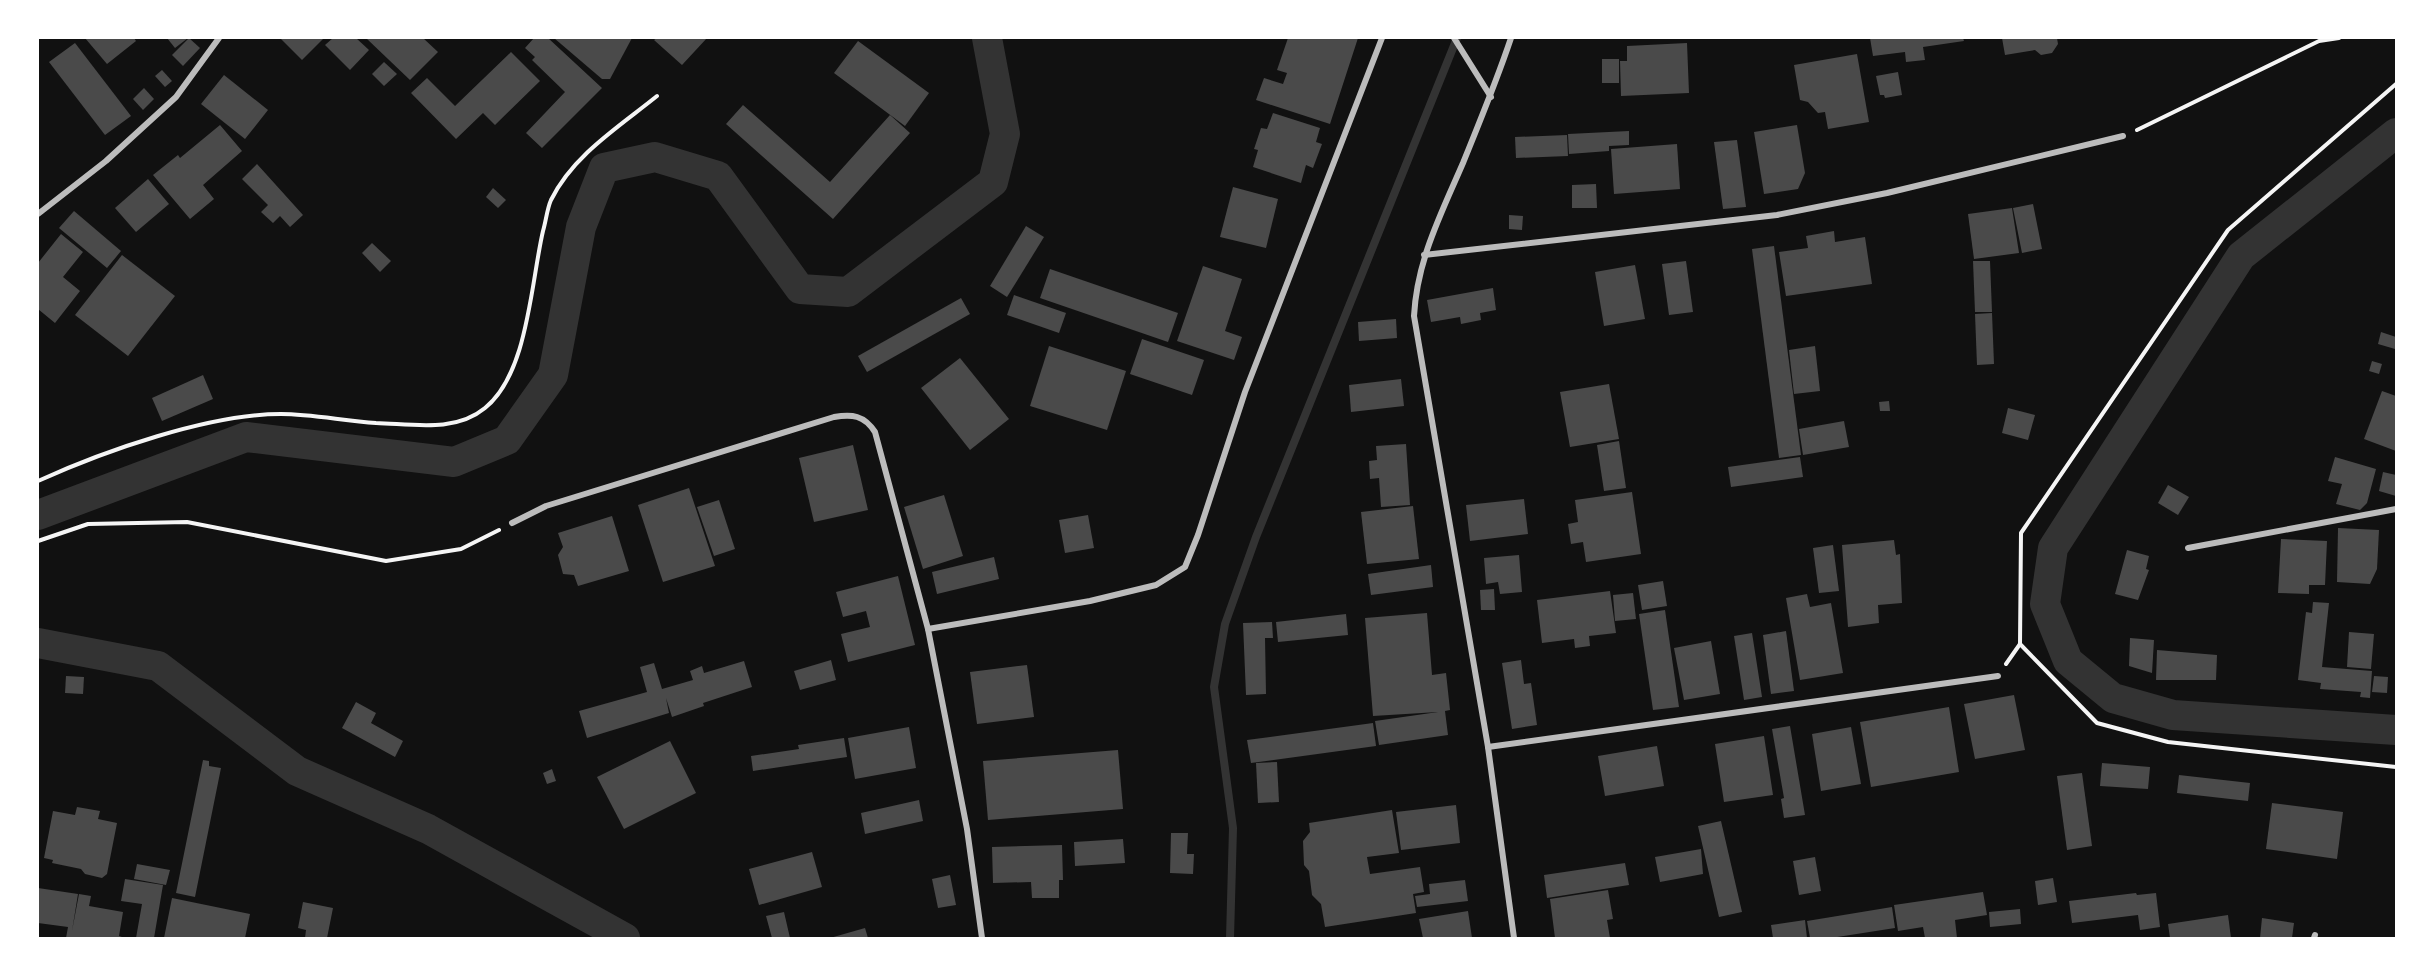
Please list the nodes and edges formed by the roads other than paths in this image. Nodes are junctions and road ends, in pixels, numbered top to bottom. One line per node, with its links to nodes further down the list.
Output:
1 (219, 38): 7 (street)
2 (1382, 38): 12 (street)
3 (1454, 38): 5 (street)
4 (1511, 38): 5 (street)
5 (1491, 97): 8 (street)
6 (2123, 136): 8 (street)
7 (38, 214)
8 (1424, 255): 14 (street)
9 (2397, 509): 11 (street)
10 (512, 523): 12 (street)
11 (2188, 548)
12 (928, 629): 15 (street)
13 (1998, 676): 14 (street)
14 (1488, 747): 16 (street)
15 (982, 939)
16 (1514, 939)

